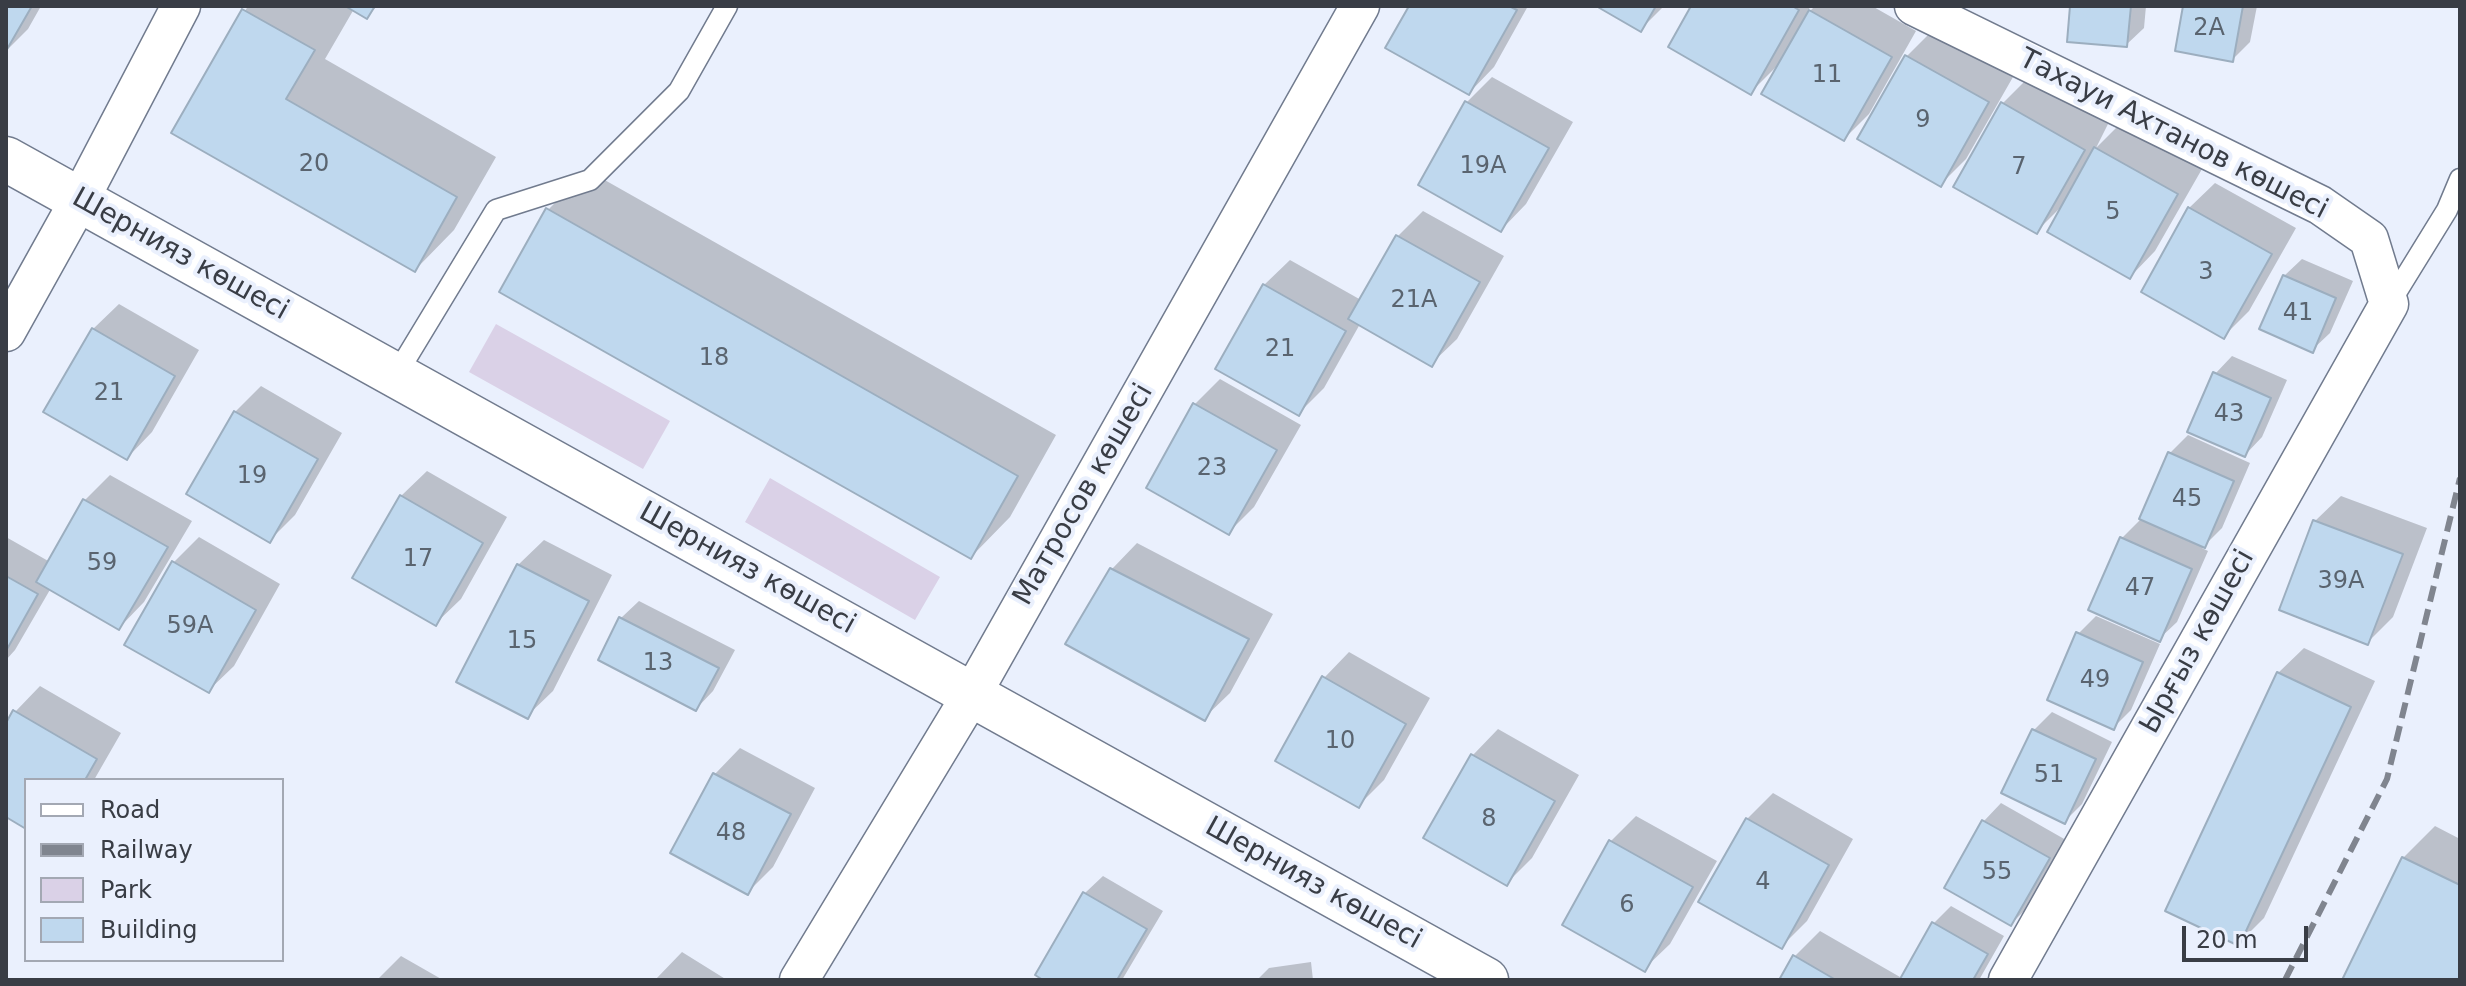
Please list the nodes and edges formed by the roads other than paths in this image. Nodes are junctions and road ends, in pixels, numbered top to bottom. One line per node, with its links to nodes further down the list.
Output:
1 (181, 6): 7 (street)
2 (727, 6): 10 (lane)
3 (1360, 6): 11 (street, Матросов көшесі)
4 (1914, 6): 8 (street, Тахауи Ахтанов көшесі)
5 (6, 159): 7 (street, Шернияз көшесі)
6 (2460, 179): 8 (lane)
7 (80, 199): 9 (street); 10 (street, Шернияз көшесі)
8 (2389, 304): 14 (street, Ырғыз көшесі)
9 (6, 332)
10 (396, 375): 11 (street, Шернияз көшесі)
11 (972, 694): 12 (street, Матросов көшесі); 13 (street, Шернияз көшесі)
12 (799, 980)
13 (1486, 980)
14 (2008, 980)

